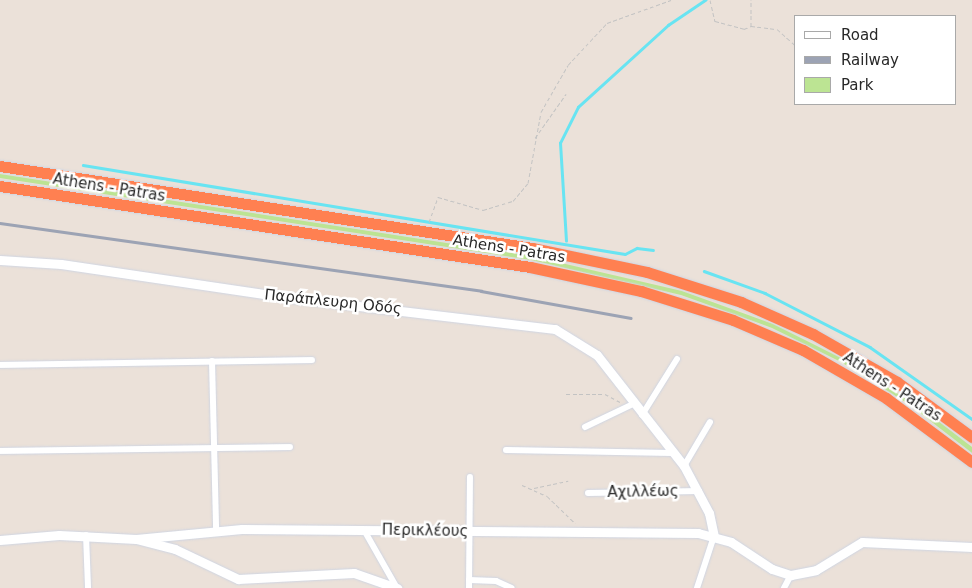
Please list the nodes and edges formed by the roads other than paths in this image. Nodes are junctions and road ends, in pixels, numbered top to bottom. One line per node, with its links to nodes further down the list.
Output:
1 (0, 166): 12 (highway, Athens - Patras)
2 (0, 186): 18 (highway, Athens - Patras)
3 (0, 260): 8 (main road, Παράπλευρη Οδός)
4 (677, 359): 9 (street)
5 (312, 360): 6 (street)
6 (212, 361): 7 (street); 14 (street)
7 (0, 364)
8 (630, 405): 9 (main road, Παράπλευρη Οδός); 11 (street)
9 (642, 415): 17 (main road, Παράπλευρη Οδός)
10 (710, 422): 19 (street)
11 (585, 427)
12 (972, 437)
13 (290, 447): 14 (street)
14 (214, 448): 16 (street); 23 (street)
15 (506, 450): 17 (street)
16 (0, 451)
17 (672, 453): 19 (main road, Παράπλευρη Οδός)
18 (972, 462)
19 (684, 466): 21 (main road, Παράπλευρη Οδός)
20 (470, 477): 25 (street)
21 (699, 491): 22 (street, Αχιλλέως); 27 (main road, Παράπλευρη Οδός)
22 (588, 493)
23 (216, 529): 24 (main road, Περικλέους); 28 (main road, Περικλέους)
24 (364, 530): 25 (main road, Περικλέους); 34 (street)
25 (471, 531): 27 (main road, Περικλέους); 32 (street)
26 (86, 535): 28 (main road); 29 (main road); 33 (street)
27 (714, 536): 31 (main road); 37 (street)
28 (136, 539): 34 (main road)
29 (0, 540)
30 (972, 547): 31 (main road)
31 (791, 575): 38 (street)
32 (469, 580): 35 (street); 36 (street)
33 (88, 588)
34 (397, 588)
35 (469, 588)
36 (512, 588)
37 (697, 588)
38 (784, 588)

